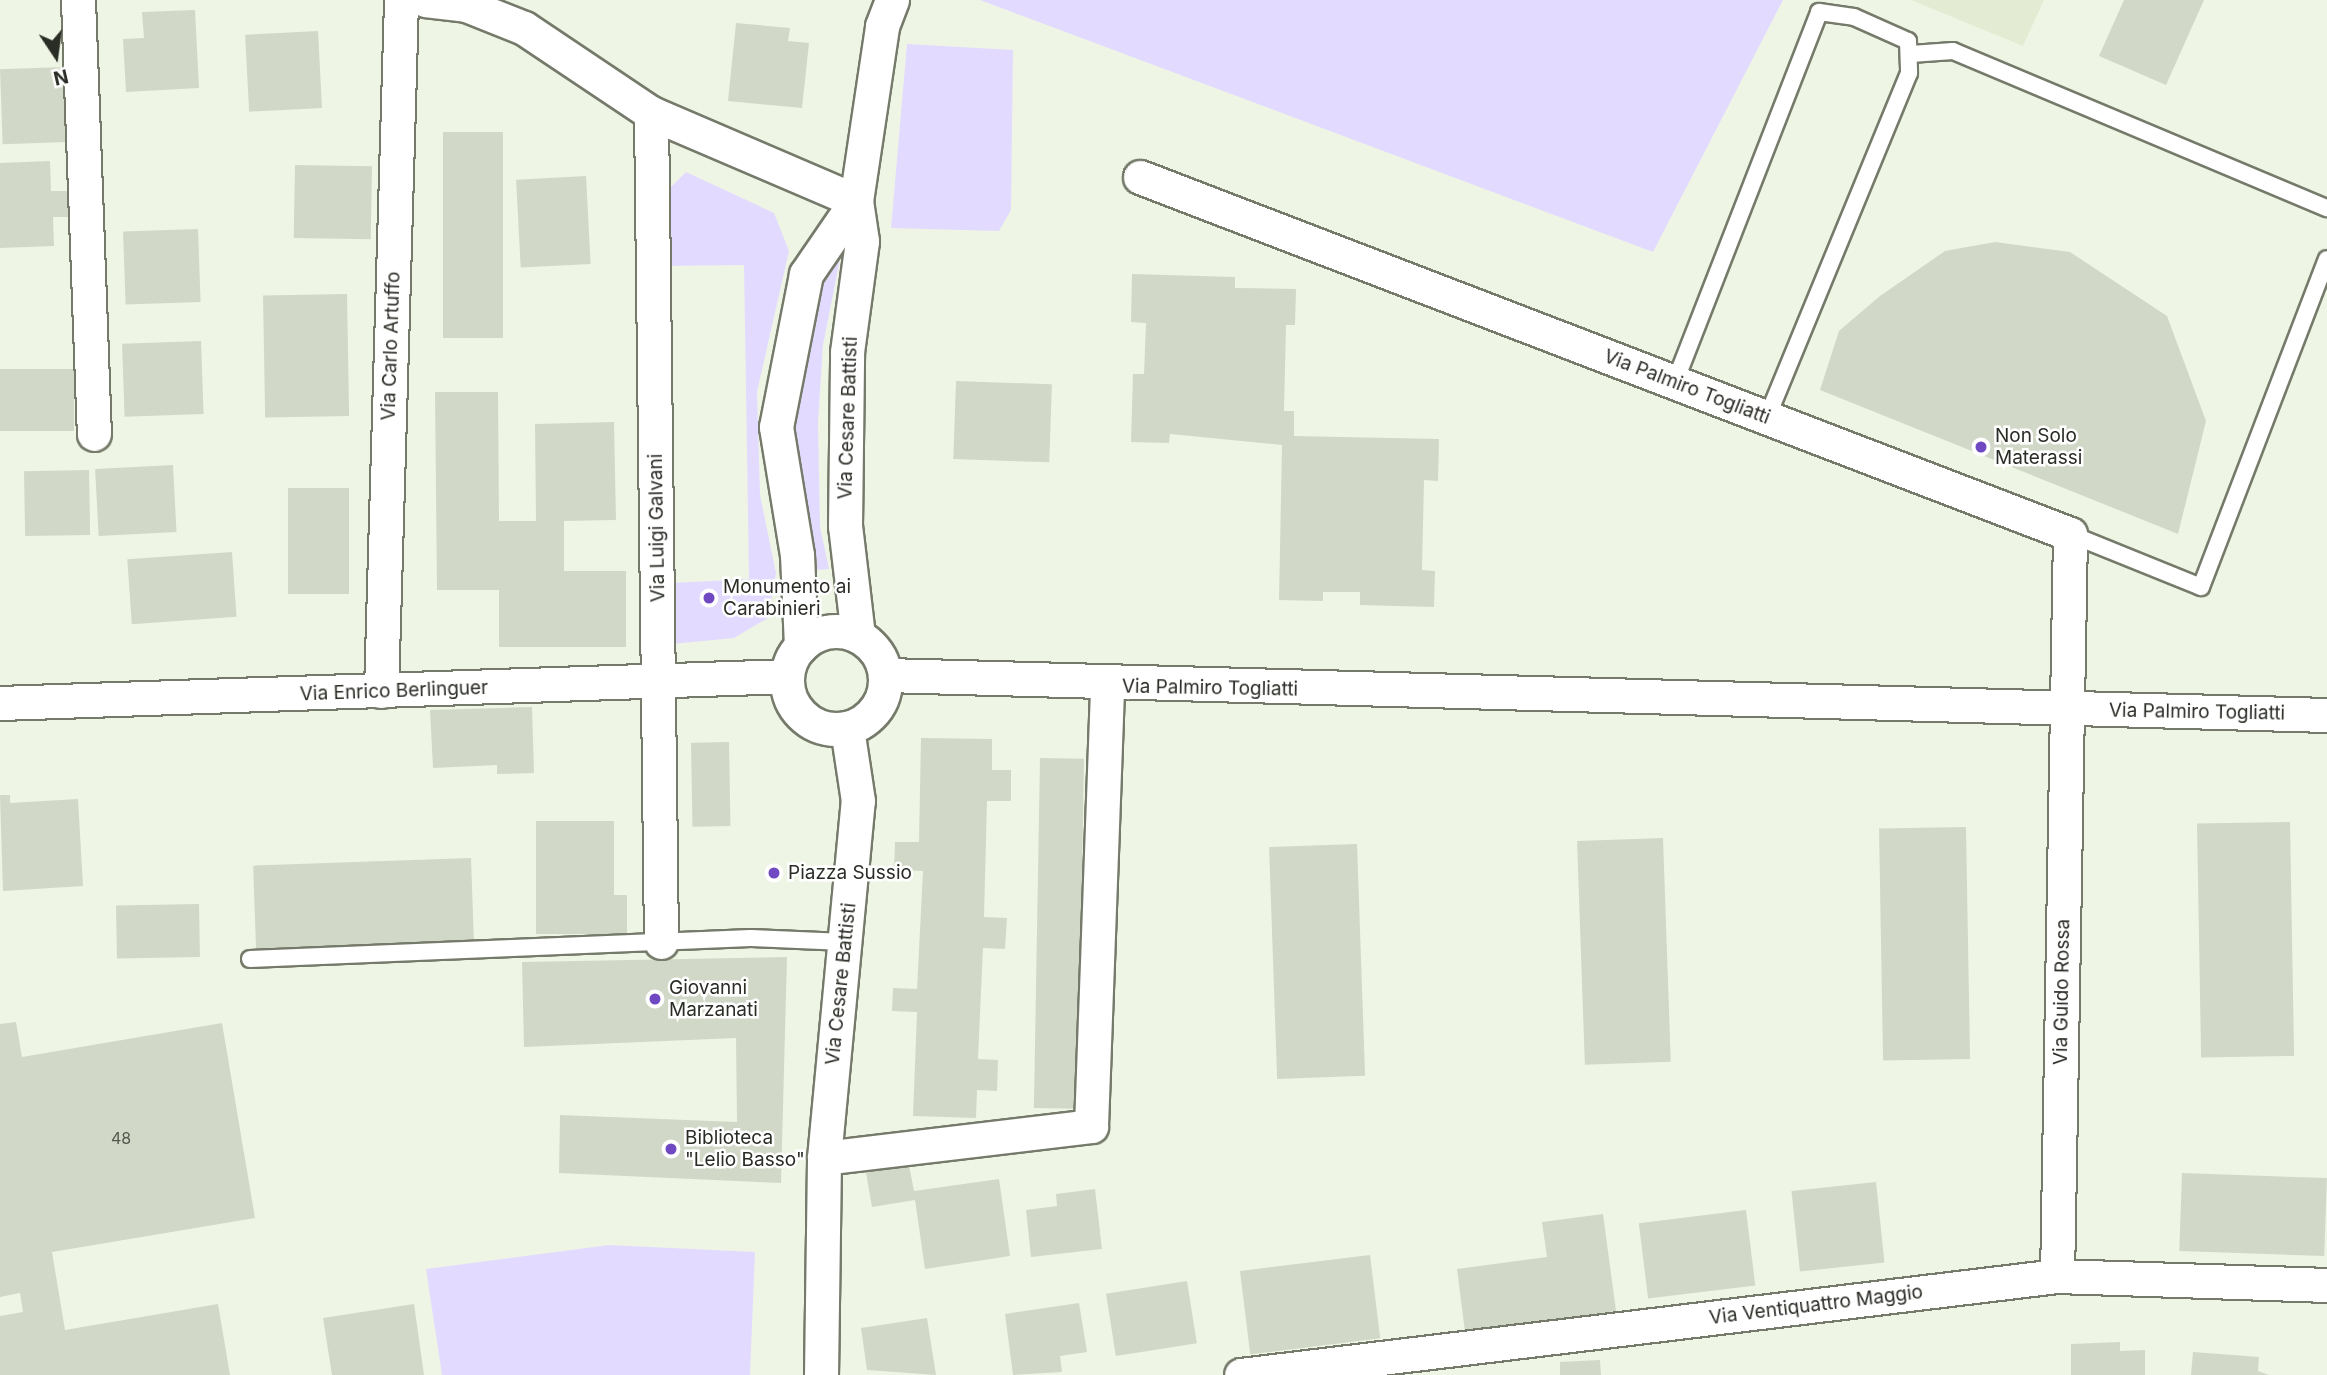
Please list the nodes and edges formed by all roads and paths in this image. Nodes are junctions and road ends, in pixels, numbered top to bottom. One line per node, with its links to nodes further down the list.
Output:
1 (78, 0): 14 (street)
2 (401, 0): 22 (street, Via Carlo Artuffo)
3 (425, 0): 5 (street)
4 (892, 0): 9 (street, Via Cesare Battisti)
5 (494, 8): 7 (street)
6 (1911, 54): 10 (lane); 12 (lane); 13 (lane)
7 (651, 113): 9 (street); 20 (street, Via Luigi Galvani)
8 (1140, 177): 12 (street, Via Palmiro Togliatti)
9 (856, 201): 16 (street, Via Cesare Battisti); 17 (street, Via Cesare Battisti)
10 (2327, 208)
11 (2327, 259): 15 (lane)
12 (1675, 382): 13 (street, Via Palmiro Togliatti)
13 (1767, 417): 15 (street, Via Palmiro Togliatti)
14 (94, 434)
15 (2070, 534): 24 (street)
16 (858, 636): 17 (street); 18 (street)
17 (801, 646): 19 (street, Via Cesare Battisti)
18 (886, 675): 21 (street, Via Palmiro Togliatti); 26 (street)
19 (787, 676): 20 (street, Via Enrico Berlinguer); 26 (street)
20 (656, 682): 22 (street, Via Enrico Berlinguer); 27 (street, Via Luigi Galvani)
21 (1107, 686): 24 (street, Via Palmiro Togliatti); 30 (street, Via Palmiro Togliatti)
22 (381, 691): 23 (street, Via Enrico Berlinguer)
23 (0, 703)
24 (2068, 709): 25 (street, Via Palmiro Togliatti); 31 (street, Via Guido Rossa)
25 (2327, 715)
26 (847, 728): 28 (street, Via Cesare Battisti)
27 (661, 942): 28 (lane); 29 (lane)
28 (845, 943): 30 (street, Via Cesare Battisti)
29 (250, 960)
30 (824, 1158): 34 (street, Via Cesare Battisti)
31 (2057, 1276): 32 (street, Via Ventiquattro Maggio); 33 (street, Via Ventiquattro Maggio)
32 (2327, 1285)
33 (1307, 1371): 35 (street, Via Ventiquattro Maggio)
34 (821, 1375)
35 (1241, 1375)

